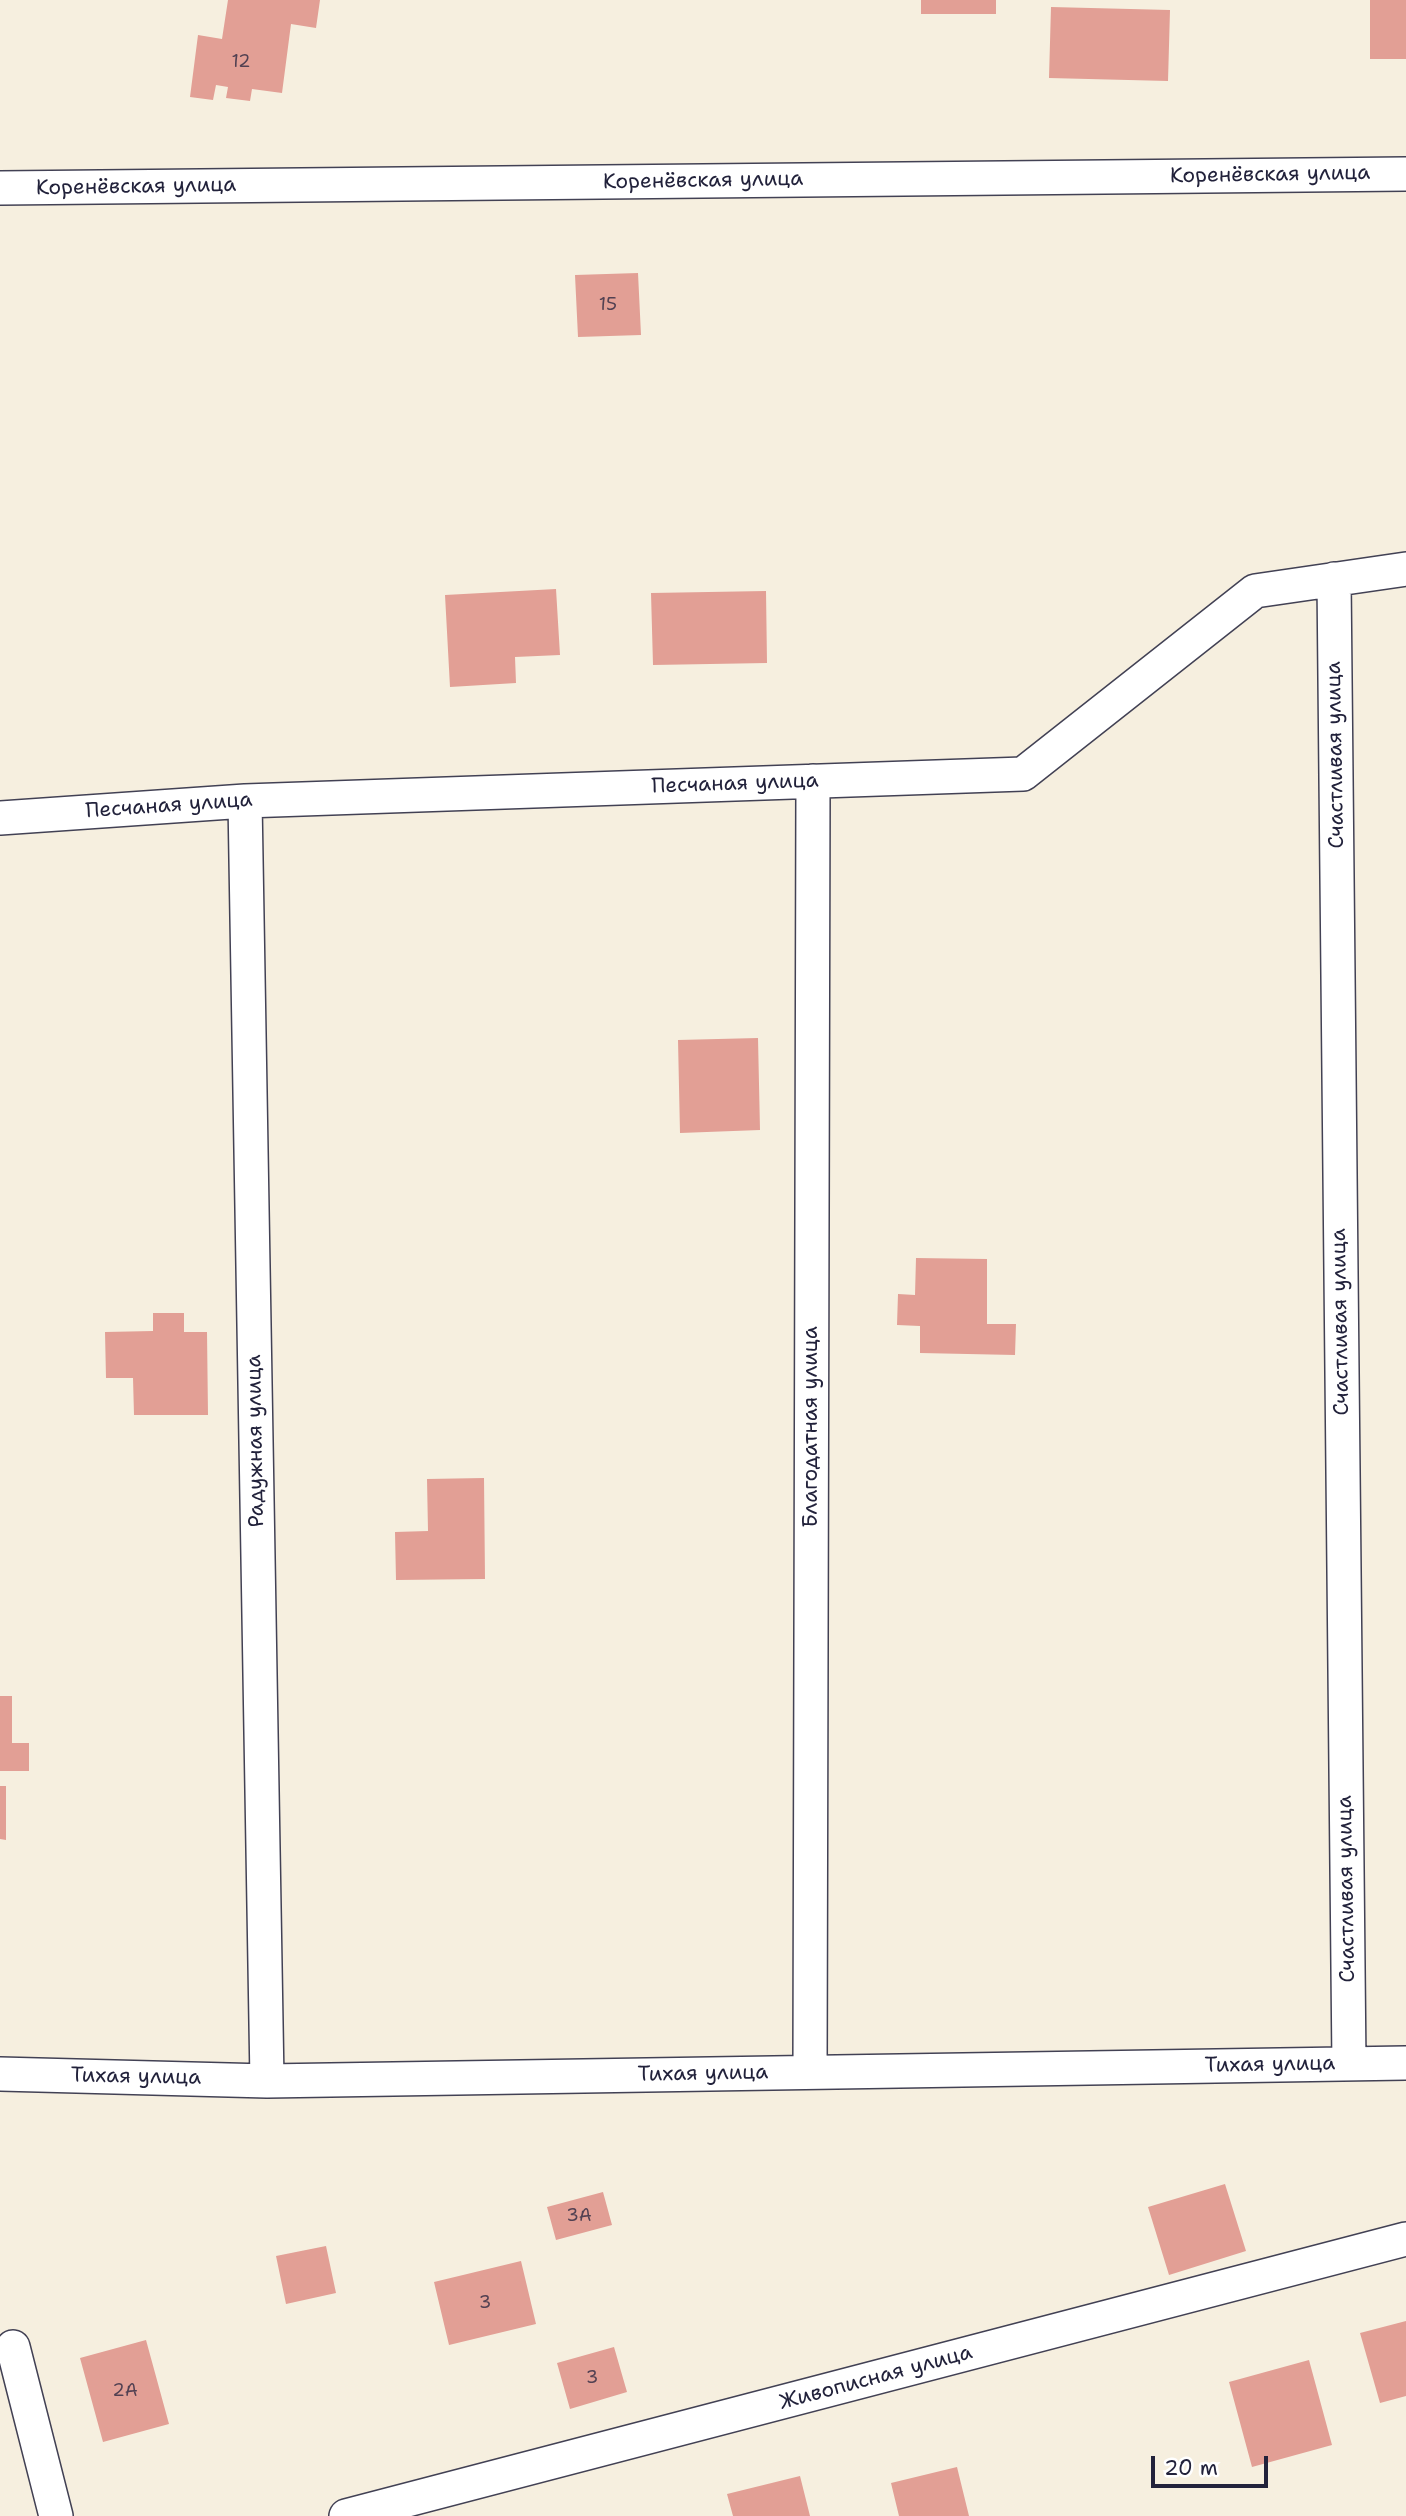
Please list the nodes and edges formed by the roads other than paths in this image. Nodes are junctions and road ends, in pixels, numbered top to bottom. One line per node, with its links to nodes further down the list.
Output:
1 (1406, 174): 2 (street, Коренёвская улица)
2 (0, 188)
3 (1406, 569): 4 (street, Песчаная улица)
4 (1334, 579): 5 (street, Песчаная улица); 9 (street, Счастливая улица)
5 (813, 781): 6 (street, Песчаная улица); 10 (street, Благодатная улица)
6 (245, 801): 7 (street, Песчаная улица); 12 (street, Радужная улица)
7 (0, 818)
8 (1406, 2063): 9 (street, Тихая улица)
9 (1349, 2064): 10 (street, Тихая улица)
10 (810, 2073): 12 (street, Тихая улица)
11 (0, 2074): 12 (street, Тихая улица)
12 (267, 2081)
13 (1406, 2239): 16 (street, Живописная улица)
14 (13, 2347): 15 (street)
15 (56, 2516)
16 (346, 2516)

